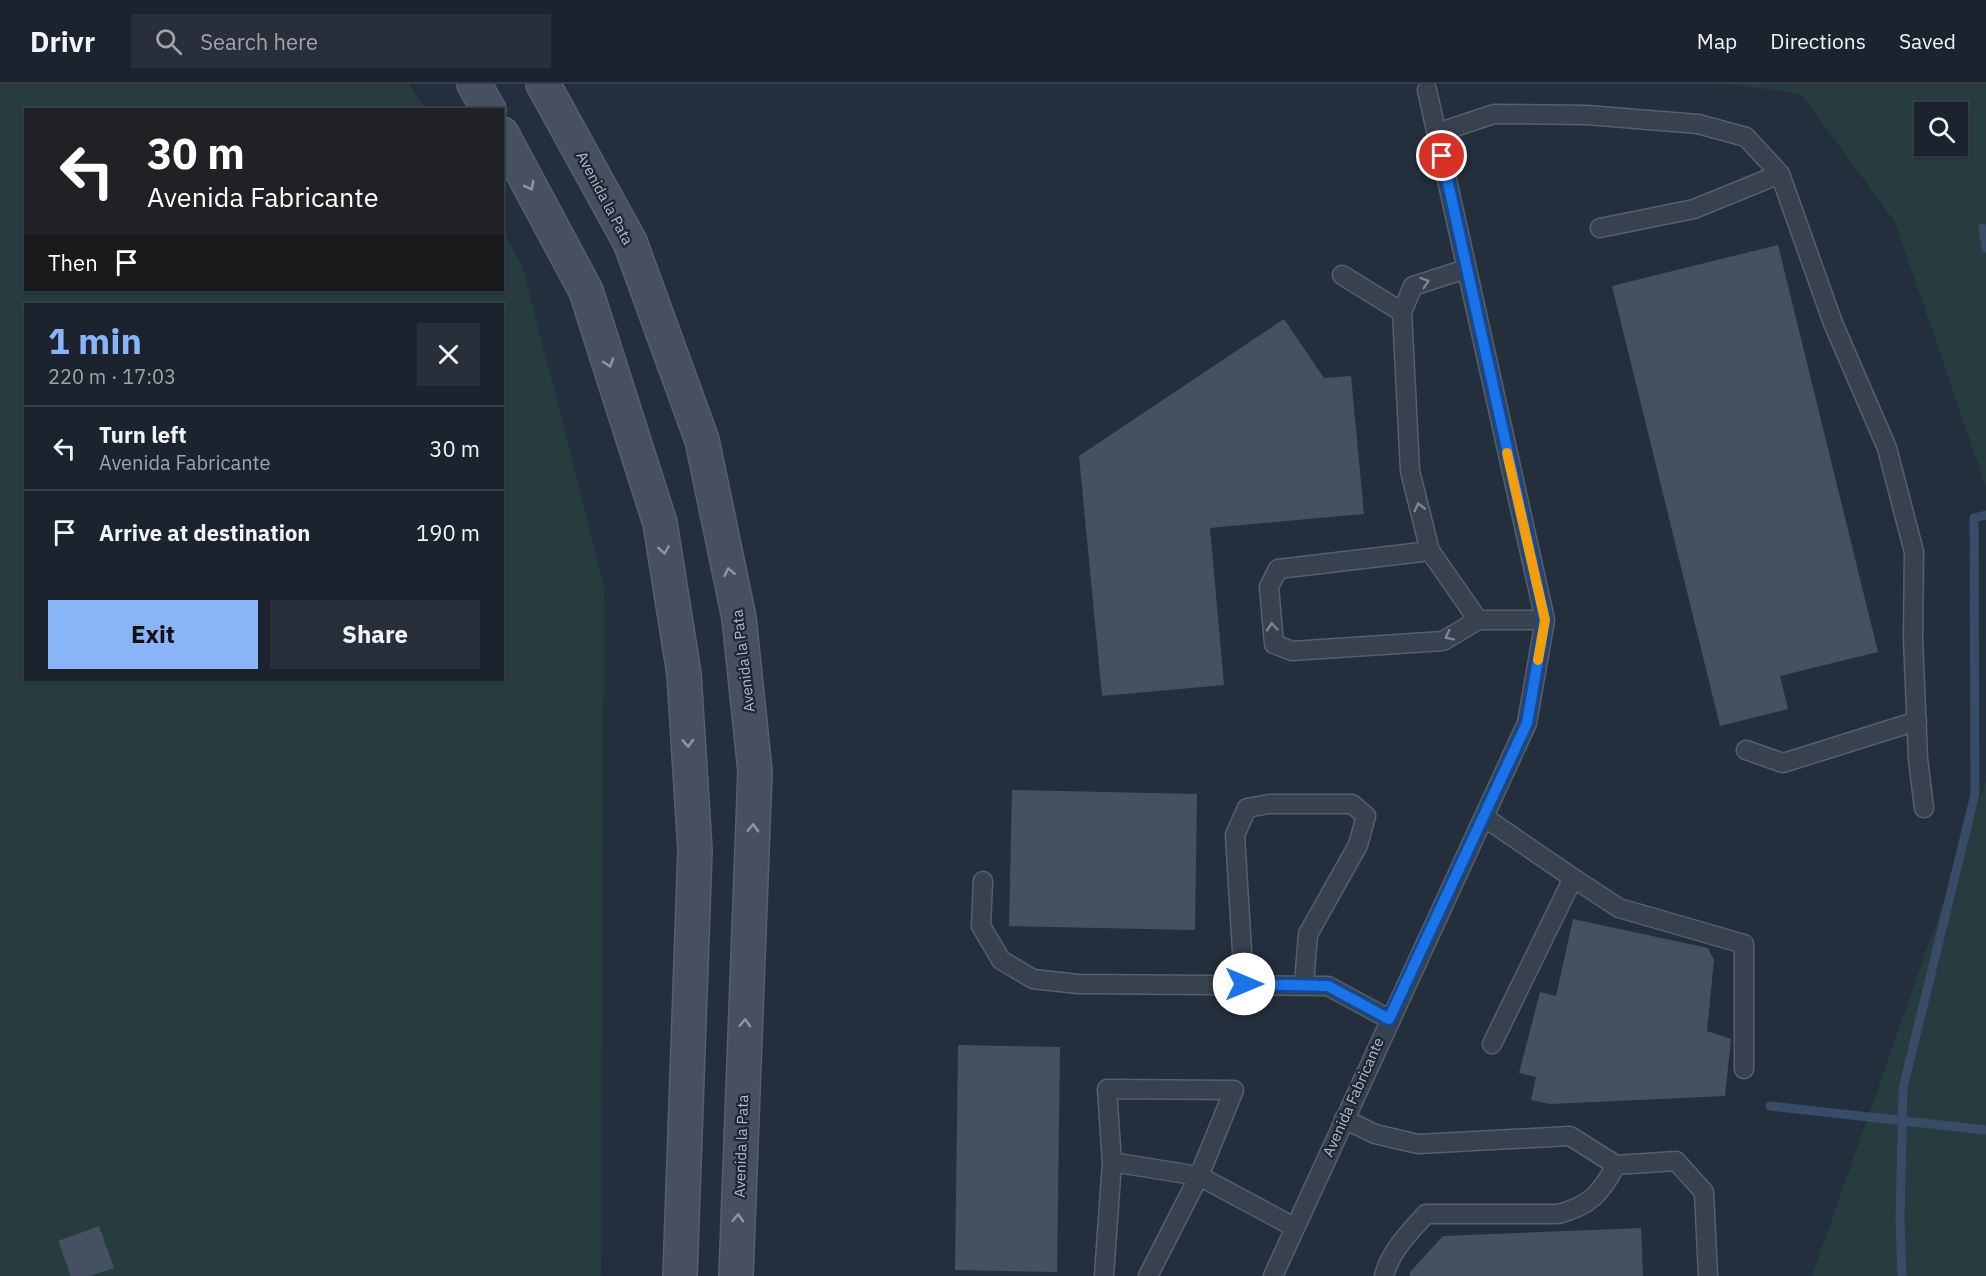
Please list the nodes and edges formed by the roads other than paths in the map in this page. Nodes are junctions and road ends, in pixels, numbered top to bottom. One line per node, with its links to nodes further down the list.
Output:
1 (474, 84): 4 (main road)
2 (543, 84): 32 (main road, Avenida la Pata, one-way to 2)
3 (1427, 90): 5 (lane, Avenida Fabricante)
4 (488, 108)
5 (1437, 134): 7 (lane); 9 (lane, Avenida Fabricante)
6 (504, 138): 31 (main road, one-way to 31)
7 (1780, 174): 8 (lane); 15 (lane)
8 (1600, 228)
9 (1466, 269): 11 (lane, one-way to 9); 14 (lane, Avenida Fabricante)
10 (1342, 275): 11 (lane)
11 (1402, 312): 12 (lane, one-way to 11)
12 (1430, 551): 13 (lane); 13 (lane, one-way to 12)
13 (1478, 620): 14 (lane)
14 (1545, 620): 18 (lane, Avenida Fabricante)
15 (1917, 721): 16 (lane); 17 (lane)
16 (1746, 750)
17 (1924, 808)
18 (1484, 817): 19 (lane); 23 (lane, Avenida Fabricante)
19 (1573, 878): 24 (lane); 25 (lane)
20 (983, 881): 21 (lane)
21 (1244, 984): 22 (lane); 22 (lane)
22 (1304, 984): 23 (lane)
23 (1389, 1019): 26 (lane, Avenida Fabricante)
24 (1492, 1044)
25 (1744, 1069)
26 (1344, 1119): 28 (lane); 30 (lane, Avenida Fabricante)
27 (1112, 1162): 29 (lane); 29 (lane); 33 (lane)
28 (1616, 1165): 36 (lane); 37 (lane)
29 (1199, 1176): 30 (lane); 34 (lane)
30 (1294, 1227): 35 (lane, Avenida Fabricante)
31 (680, 1276)
32 (736, 1276)
33 (1104, 1276)
34 (1148, 1276)
35 (1273, 1276)
36 (1384, 1276)
37 (1708, 1276)

